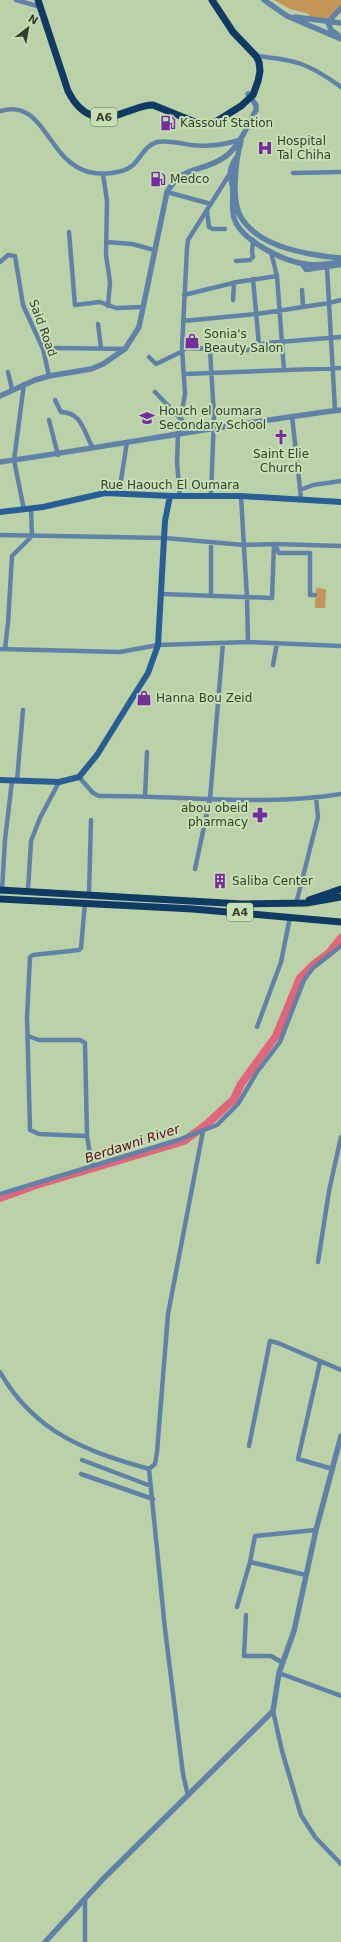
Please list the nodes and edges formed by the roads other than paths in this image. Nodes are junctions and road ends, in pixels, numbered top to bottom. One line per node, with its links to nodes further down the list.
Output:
1 (16, 0): 4 (street)
2 (212, 0): 12 (highway)
3 (264, 0): 6 (street)
4 (39, 4): 14 (highway, A6)
5 (341, 9): 8 (street); 9 (street)
6 (287, 16): 7 (street); 10 (street)
7 (321, 21): 8 (street); 10 (street)
8 (328, 22): 9 (street); 11 (street)
9 (340, 23)
10 (319, 30): 11 (street)
11 (341, 37)
12 (256, 56): 13 (street); 14 (highway, A6)
13 (341, 87)
14 (248, 97): 16 (street)
15 (0, 111): 20 (street)
16 (240, 138): 17 (street); 20 (street); 22 (street)
17 (236, 158): 21 (street); 25 (street)
18 (341, 172): 19 (street)
19 (293, 173)
20 (103, 174): 31 (street)
21 (229, 175): 23 (street); 26 (street)
22 (168, 192): 23 (street); 32 (street)
23 (211, 204): 24 (street)
24 (207, 211): 27 (street); 44 (street)
25 (242, 220): 26 (street); 29 (street)
26 (236, 222): 30 (street)
27 (225, 229)
28 (69, 232): 48 (street)
29 (255, 232): 30 (street); 34 (street)
30 (251, 239): 33 (street); 35 (street)
31 (107, 242): 32 (street); 48 (street)
32 (154, 250): 50 (street)
33 (271, 252): 37 (street); 40 (street)
34 (341, 258)
35 (236, 260)
36 (0, 262): 60 (street, Said Road)
37 (301, 263): 38 (street); 39 (street)
38 (341, 264): 39 (street)
39 (327, 267): 47 (street)
40 (276, 276): 41 (street); 51 (street)
41 (254, 279): 42 (street); 52 (street)
42 (234, 283): 44 (street); 45 (street)
43 (302, 290): 49 (street)
44 (184, 296): 53 (street)
45 (233, 300)
46 (341, 300): 47 (street)
47 (329, 303): 49 (street); 56 (street)
48 (108, 306): 50 (street)
49 (303, 306): 51 (street)
50 (143, 307): 61 (street)
51 (280, 311): 52 (street); 57 (street)
52 (257, 314): 53 (street); 58 (street)
53 (183, 321): 62 (street)
54 (98, 324): 59 (street)
55 (341, 337): 56 (street)
56 (331, 338): 57 (street); 66 (street)
57 (281, 342): 58 (street); 67 (street)
58 (259, 345): 63 (street)
59 (101, 348): 60 (street); 61 (street)
60 (43, 349): 71 (street, Said Road)
61 (125, 349): 71 (street)
62 (183, 349): 63 (street); 64 (street); 70 (street)
63 (210, 350): 69 (street)
64 (149, 357)
65 (341, 368): 66 (street)
66 (332, 369): 67 (street); 77 (street)
67 (284, 370): 69 (street)
68 (8, 372): 73 (street)
69 (212, 373): 70 (street); 81 (street)
70 (185, 374): 80 (street)
71 (49, 376): 72 (street)
72 (24, 384): 73 (street); 86 (street)
73 (12, 389): 75 (street)
74 (155, 392): 80 (street)
75 (0, 396)
76 (55, 400): 84 (street)
77 (338, 410): 78 (street)
78 (292, 416): 81 (street); 89 (street)
79 (49, 420): 85 (street)
80 (182, 420): 82 (street)
81 (213, 427): 82 (street); 93 (street)
82 (178, 433): 83 (street); 92 (street)
83 (127, 442): 84 (street); 90 (street)
84 (93, 448): 85 (street)
85 (58, 454): 86 (street)
86 (14, 460): 87 (street); 97 (street)
87 (0, 462)
88 (341, 481): 89 (street)
89 (300, 490): 95 (street)
90 (119, 493): 91 (main road, Rue Haouch El Oumara); 97 (main road, Rue Haouch El Oumara)
91 (170, 496): 92 (main road, Rue Haouch El Oumara); 101 (main road)
92 (180, 496): 93 (main road, Rue Haouch El Oumara)
93 (211, 496): 94 (main road, Rue Haouch El Oumara)
94 (241, 496): 95 (main road, Rue Haouch El Oumara); 104 (street)
95 (301, 498): 96 (main road, Rue Haouch El Oumara)
96 (341, 502)
97 (28, 509): 98 (main road, Rue Haouch El Oumara); 100 (street)
98 (0, 512)
99 (0, 535): 100 (street)
100 (32, 536): 101 (street); 115 (street)
101 (165, 538): 102 (street); 106 (main road)
102 (211, 542): 104 (street); 108 (street)
103 (274, 544): 104 (street); 105 (street); 107 (street); 109 (street)
104 (244, 545): 109 (street)
105 (341, 546)
106 (162, 594): 108 (street); 113 (main road)
107 (315, 595)
108 (211, 596): 109 (street)
109 (247, 598): 110 (street)
110 (248, 642): 111 (street); 112 (street)
111 (223, 643): 113 (street); 126 (street)
112 (277, 643): 114 (street); 116 (street)
113 (158, 646): 115 (street); 119 (main road)
114 (341, 646)
115 (2, 649)
116 (273, 665)
117 (23, 710): 121 (street)
118 (147, 752): 124 (street)
119 (79, 777): 122 (main road); 124 (street)
120 (0, 780): 121 (main road)
121 (14, 781): 122 (main road); 130 (street)
122 (60, 782): 131 (street)
123 (341, 794): 125 (street)
124 (145, 796): 126 (street)
125 (316, 798): 126 (street); 137 (street)
126 (210, 799): 128 (street)
127 (91, 820): 132 (street)
128 (196, 869)
129 (341, 889): 137 (highway)
130 (1, 890): 131 (highway, A4)
131 (28, 890): 132 (highway, A4)
132 (89, 894): 137 (highway, A4)
133 (341, 897): 137 (highway, A4)
134 (0, 899): 135 (street); 136 (highway, A4)
135 (0, 903)
136 (85, 903): 138 (highway, A4); 142 (street)
137 (299, 904)
138 (290, 917): 139 (highway, A4); 141 (street)
139 (341, 922)
140 (341, 946): 143 (street)
141 (257, 1027)
142 (28, 1036): 144 (street); 144 (street)
143 (203, 1131): 146 (street); 155 (street)
144 (87, 1136): 146 (street)
145 (341, 1137): 148 (street)
146 (92, 1166): 147 (street)
147 (0, 1194)
148 (318, 1262)
149 (320, 1362): 150 (street); 153 (street); 156 (street)
150 (341, 1370)
151 (0, 1372): 155 (street)
152 (341, 1436): 156 (street)
153 (249, 1446)
154 (82, 1460): 158 (street)
155 (149, 1469): 158 (street)
156 (332, 1469): 160 (street)
157 (82, 1474): 159 (street)
158 (151, 1486): 159 (street)
159 (152, 1500): 169 (street)
160 (316, 1530): 161 (street); 162 (street)
161 (250, 1562): 162 (street); 163 (street)
162 (306, 1575): 165 (street)
163 (237, 1607)
164 (246, 1615): 165 (street)
165 (283, 1663): 166 (street)
166 (279, 1673): 167 (street); 168 (street)
167 (341, 1696)
168 (273, 1711): 169 (street); 170 (street)
169 (188, 1796): 171 (street)
170 (341, 1864)
171 (85, 1900): 172 (street); 173 (street)
172 (45, 1942)
173 (85, 1942)

